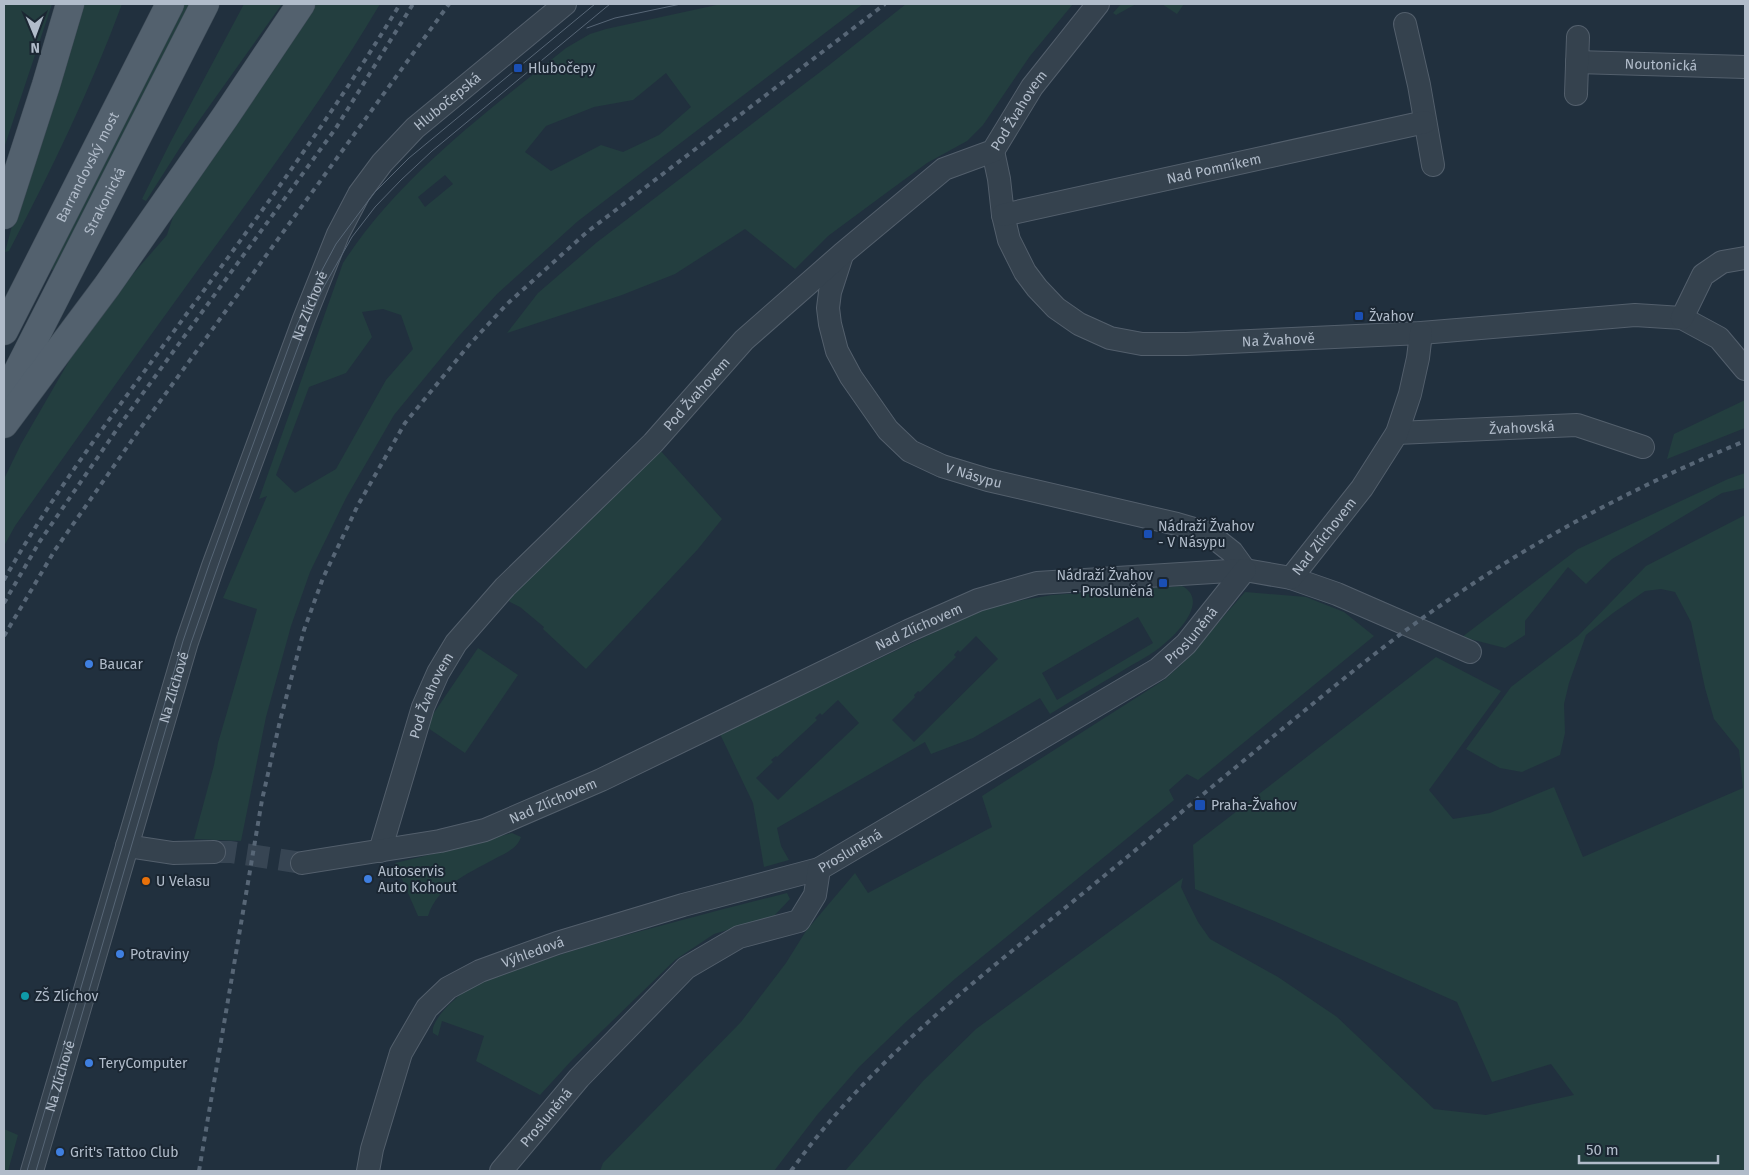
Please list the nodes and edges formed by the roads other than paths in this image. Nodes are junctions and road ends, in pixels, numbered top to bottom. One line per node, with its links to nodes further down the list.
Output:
1 (70, 4): 17 (main road)
2 (151, 4): 12 (main road)
3 (170, 4): 12 (main road, Barrandovský most)
4 (205, 4): 26 (main road, Strakonická)
5 (301, 4): 27 (main road)
6 (565, 4): 18 (street, Hlubočepská)
7 (1098, 4): 15 (street, Pod Žvahovem)
8 (1405, 24): 14 (street)
9 (1578, 37): 10 (street)
10 (1577, 62): 11 (street, Noutonická); 13 (street)
11 (1745, 67)
12 (137, 68): 23 (main road, Barrandovský most)
13 (1576, 94)
14 (1425, 122): 16 (street); 19 (street, Nad Pomníkem)
15 (993, 151): 19 (street, Na Žvahově); 20 (street, Pod Žvahovem)
16 (1433, 165)
17 (4, 215)
18 (347, 215): 33 (street, Na Zlíchově)
19 (1003, 215): 24 (street, Na Žvahově)
20 (842, 254): 30 (street, V Násypu); 34 (street, Pod Žvahovem)
21 (1745, 258): 22 (street)
22 (1682, 318): 24 (street, Na Žvahově); 25 (street, Na Žvahově)
23 (4, 331)
24 (1421, 333): 28 (street, Nad Zlíchovem)
25 (1745, 369)
26 (4, 398)
27 (4, 424)
28 (1397, 433): 29 (street, Žvahovská); 31 (street, Nad Zlíchovem)
29 (1643, 446)
30 (1245, 570): 31 (street, Nad Zlíchovem); 34 (street, Nad Zlíchovem); 37 (street, Prosluněná)
31 (1291, 578): 32 (street)
32 (1470, 652)
33 (127, 846): 35 (street); 38 (street, Na Zlíchově)
34 (380, 851): 36 (street, Nad Zlíchovem)
35 (214, 852)
36 (302, 863)
37 (819, 869): 39 (street, Výhledová); 40 (street, Prosluněná)
38 (32, 1171)
39 (368, 1171)
40 (501, 1171)

